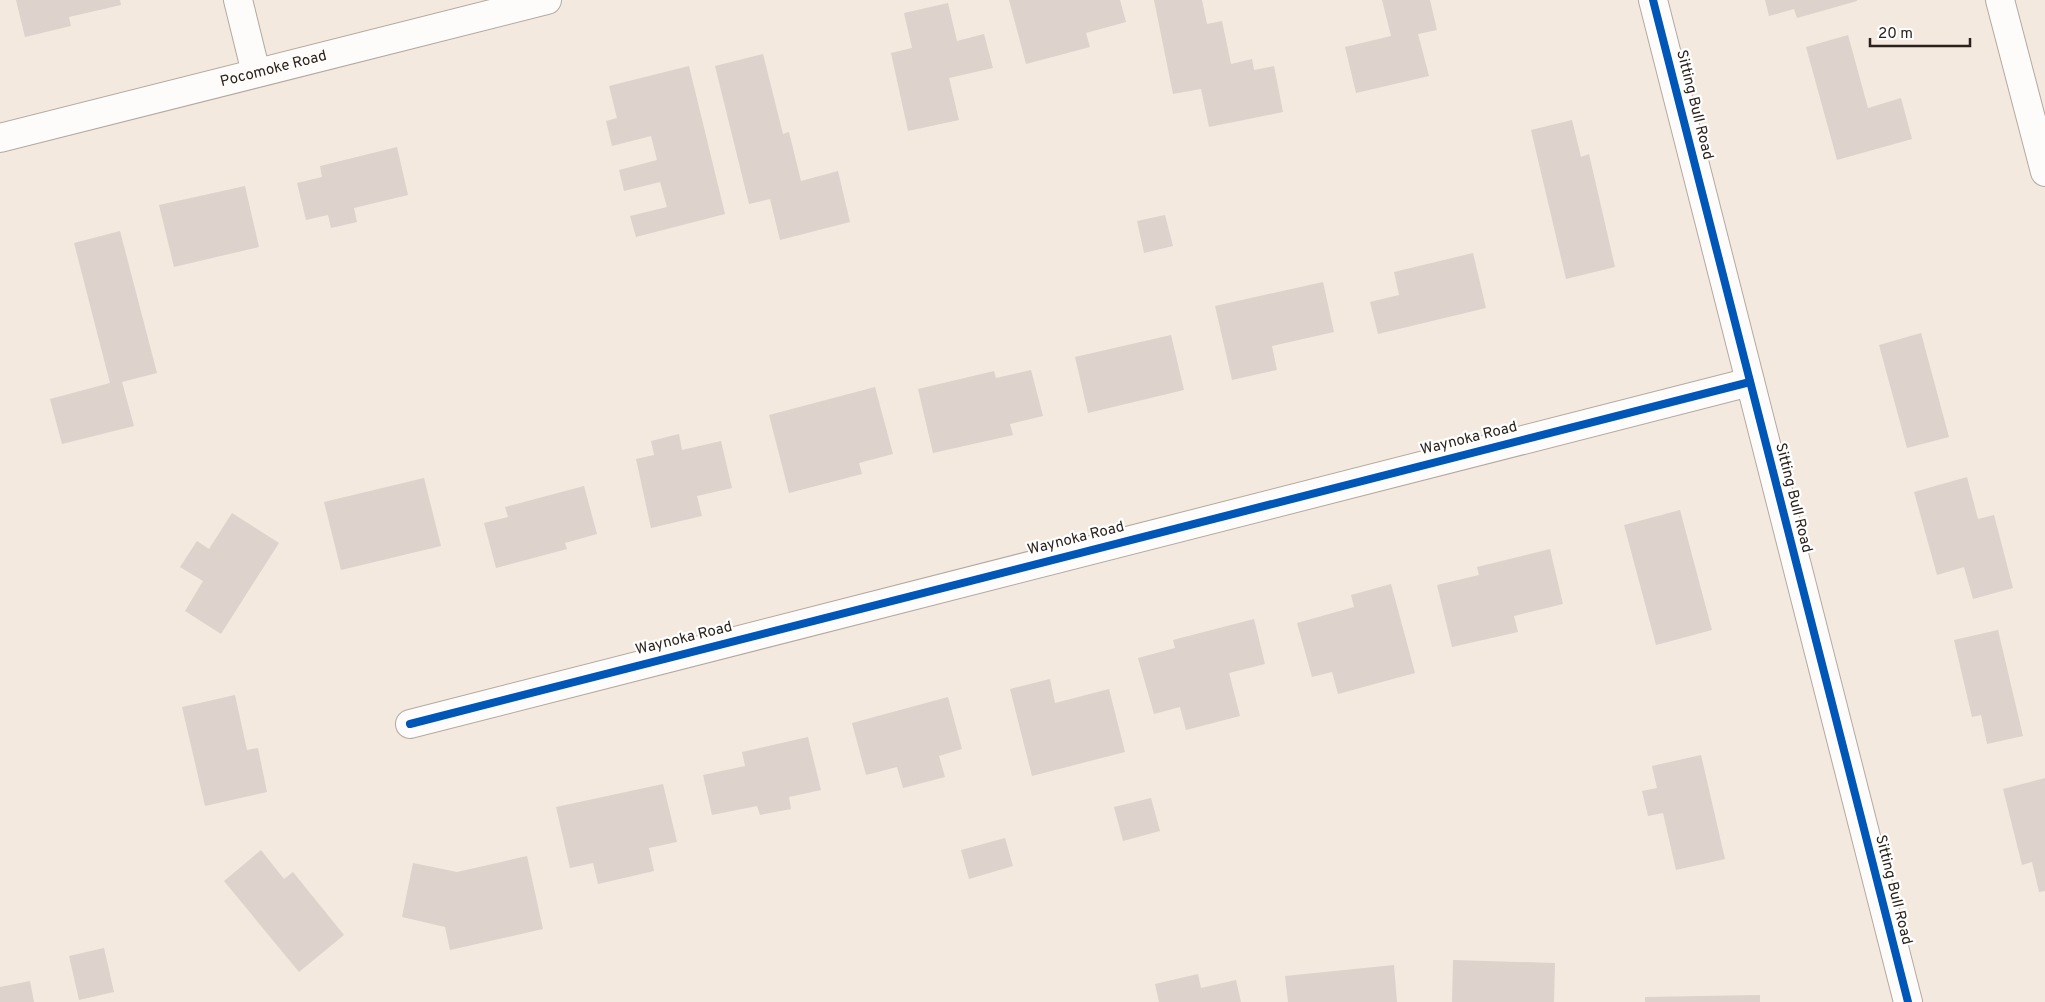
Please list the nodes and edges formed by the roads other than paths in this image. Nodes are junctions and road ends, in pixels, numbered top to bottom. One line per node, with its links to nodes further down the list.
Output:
1 (238, 0): 5 (street)
2 (547, 0): 5 (street, Pocomoke Road)
3 (1653, 0): 8 (street, Sitting Bull Road)
4 (2000, 0): 7 (street)
5 (256, 73): 6 (street, Pocomoke Road)
6 (0, 138)
7 (2045, 172)
8 (1750, 382): 9 (street, Waynoka Road); 10 (street, Sitting Bull Road)
9 (410, 724)
10 (1908, 1002)

